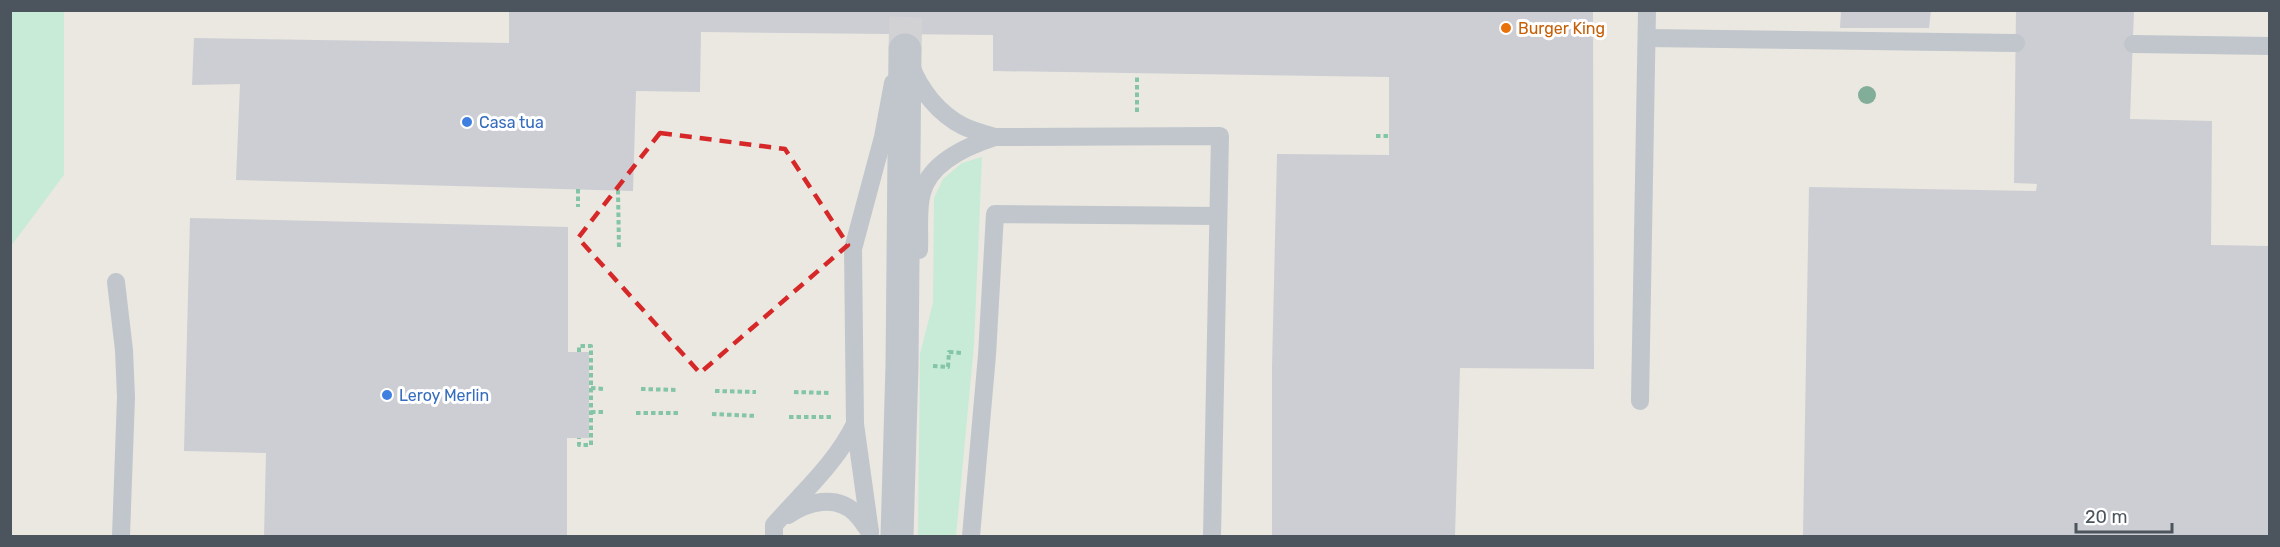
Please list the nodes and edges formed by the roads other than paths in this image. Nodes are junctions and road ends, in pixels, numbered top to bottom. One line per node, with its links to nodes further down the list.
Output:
1 (1647, 10): 2 (lane)
2 (1647, 38): 3 (lane); 11 (lane)
3 (2016, 43)
4 (2133, 44): 5 (lane)
5 (2270, 46)
6 (905, 50): 7 (lane); 10 (street); 12 (lane)
7 (995, 137): 8 (lane); 10 (lane)
8 (1218, 216): 16 (lane); 17 (lane)
9 (116, 282): 15 (lane)
10 (902, 343): 14 (street)
11 (1640, 401)
12 (848, 421): 13 (lane); 14 (lane)
13 (774, 531): 14 (lane)
14 (879, 535)
15 (121, 537)
16 (971, 537)
17 (1212, 537)

